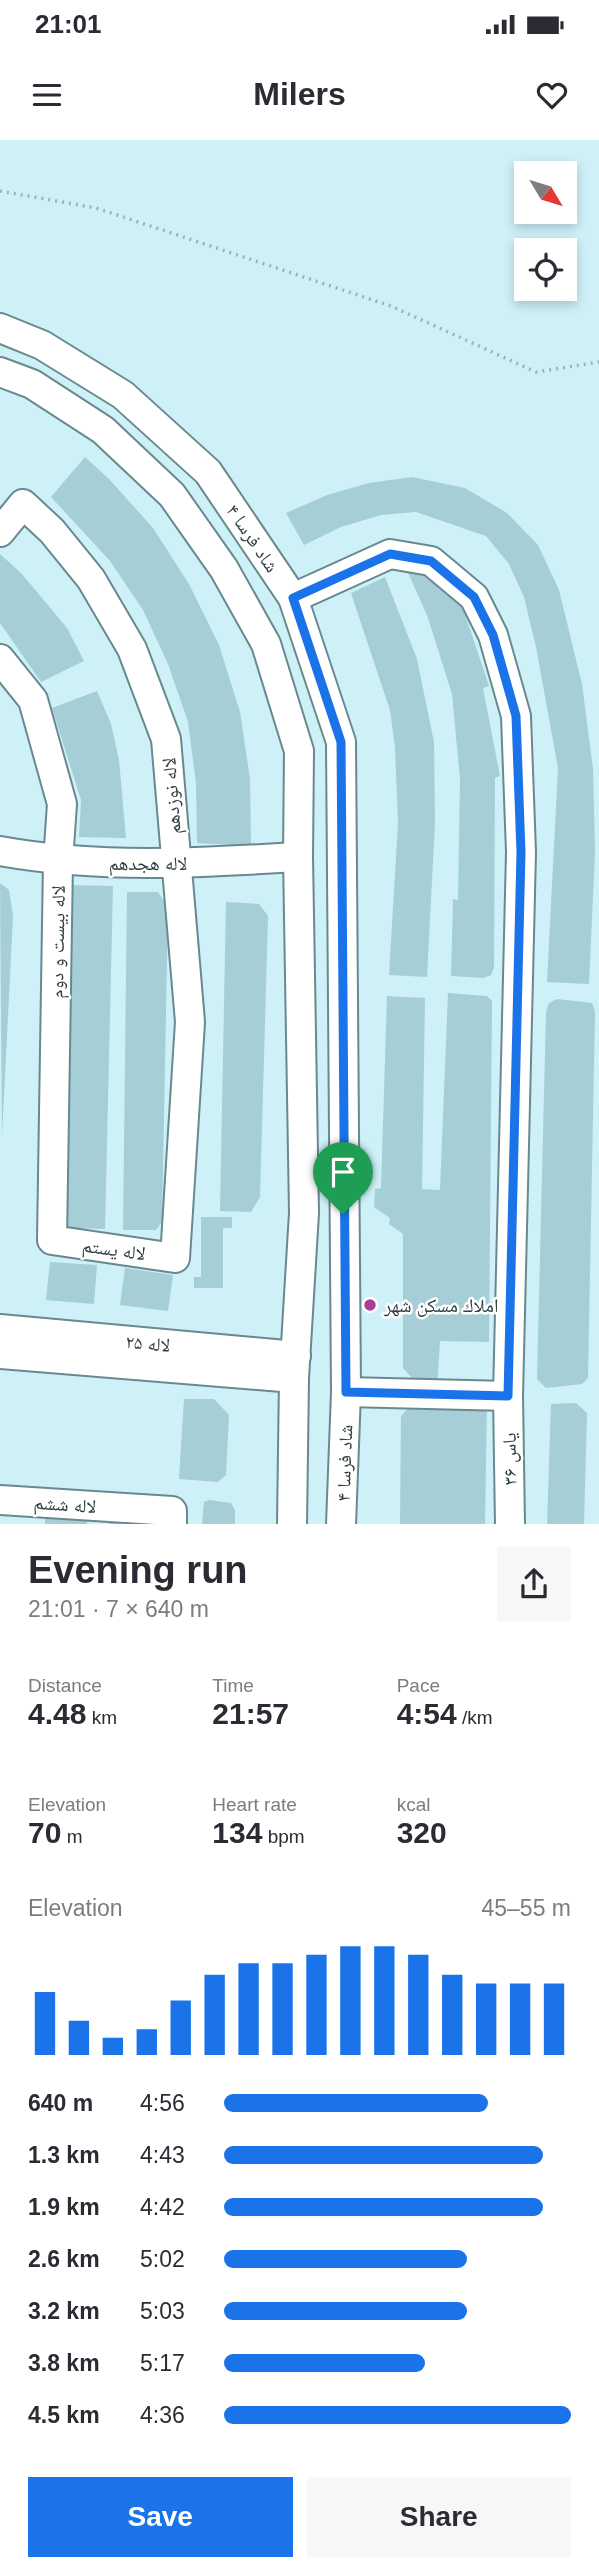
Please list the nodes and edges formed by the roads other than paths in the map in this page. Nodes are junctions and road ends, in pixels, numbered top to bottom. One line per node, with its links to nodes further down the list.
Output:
1 (0, 328): 4 (street, شاد فرسا ۴)
2 (0, 372): 7 (street)
3 (0, 532): 9 (street, لاله نوزدهم)
4 (293, 598): 11 (street, شاد فرسا ۴); 18 (street, یاس ۳۶)
5 (0, 659): 8 (street, لاله بیست و دوم)
6 (0, 851): 8 (street, لاله هجدهم)
7 (298, 857): 9 (street, لاله هجدهم); 10 (street)
8 (58, 862): 9 (street, لاله هجدهم); 12 (street, لاله بیست و دوم)
9 (175, 864): 13 (street, لاله نوزدهم)
10 (304, 1213): 11 (street); 16 (street)
11 (343, 1214): 17 (street, شاد فرسا ۴)
12 (52, 1240): 13 (street, لاله یستم)
13 (175, 1258)
14 (0, 1329): 16 (street, لاله ۲۵)
15 (0, 1354): 16 (street, لاله ۲۵)
16 (295, 1367): 21 (street)
17 (346, 1392): 18 (street); 22 (street, شاد فرسا ۴)
18 (508, 1396): 23 (street, یاس ۳۶)
19 (15, 1509): 20 (street, لاله ششم)
20 (172, 1518)
21 (292, 1524)
22 (341, 1524)
23 (510, 1524)

